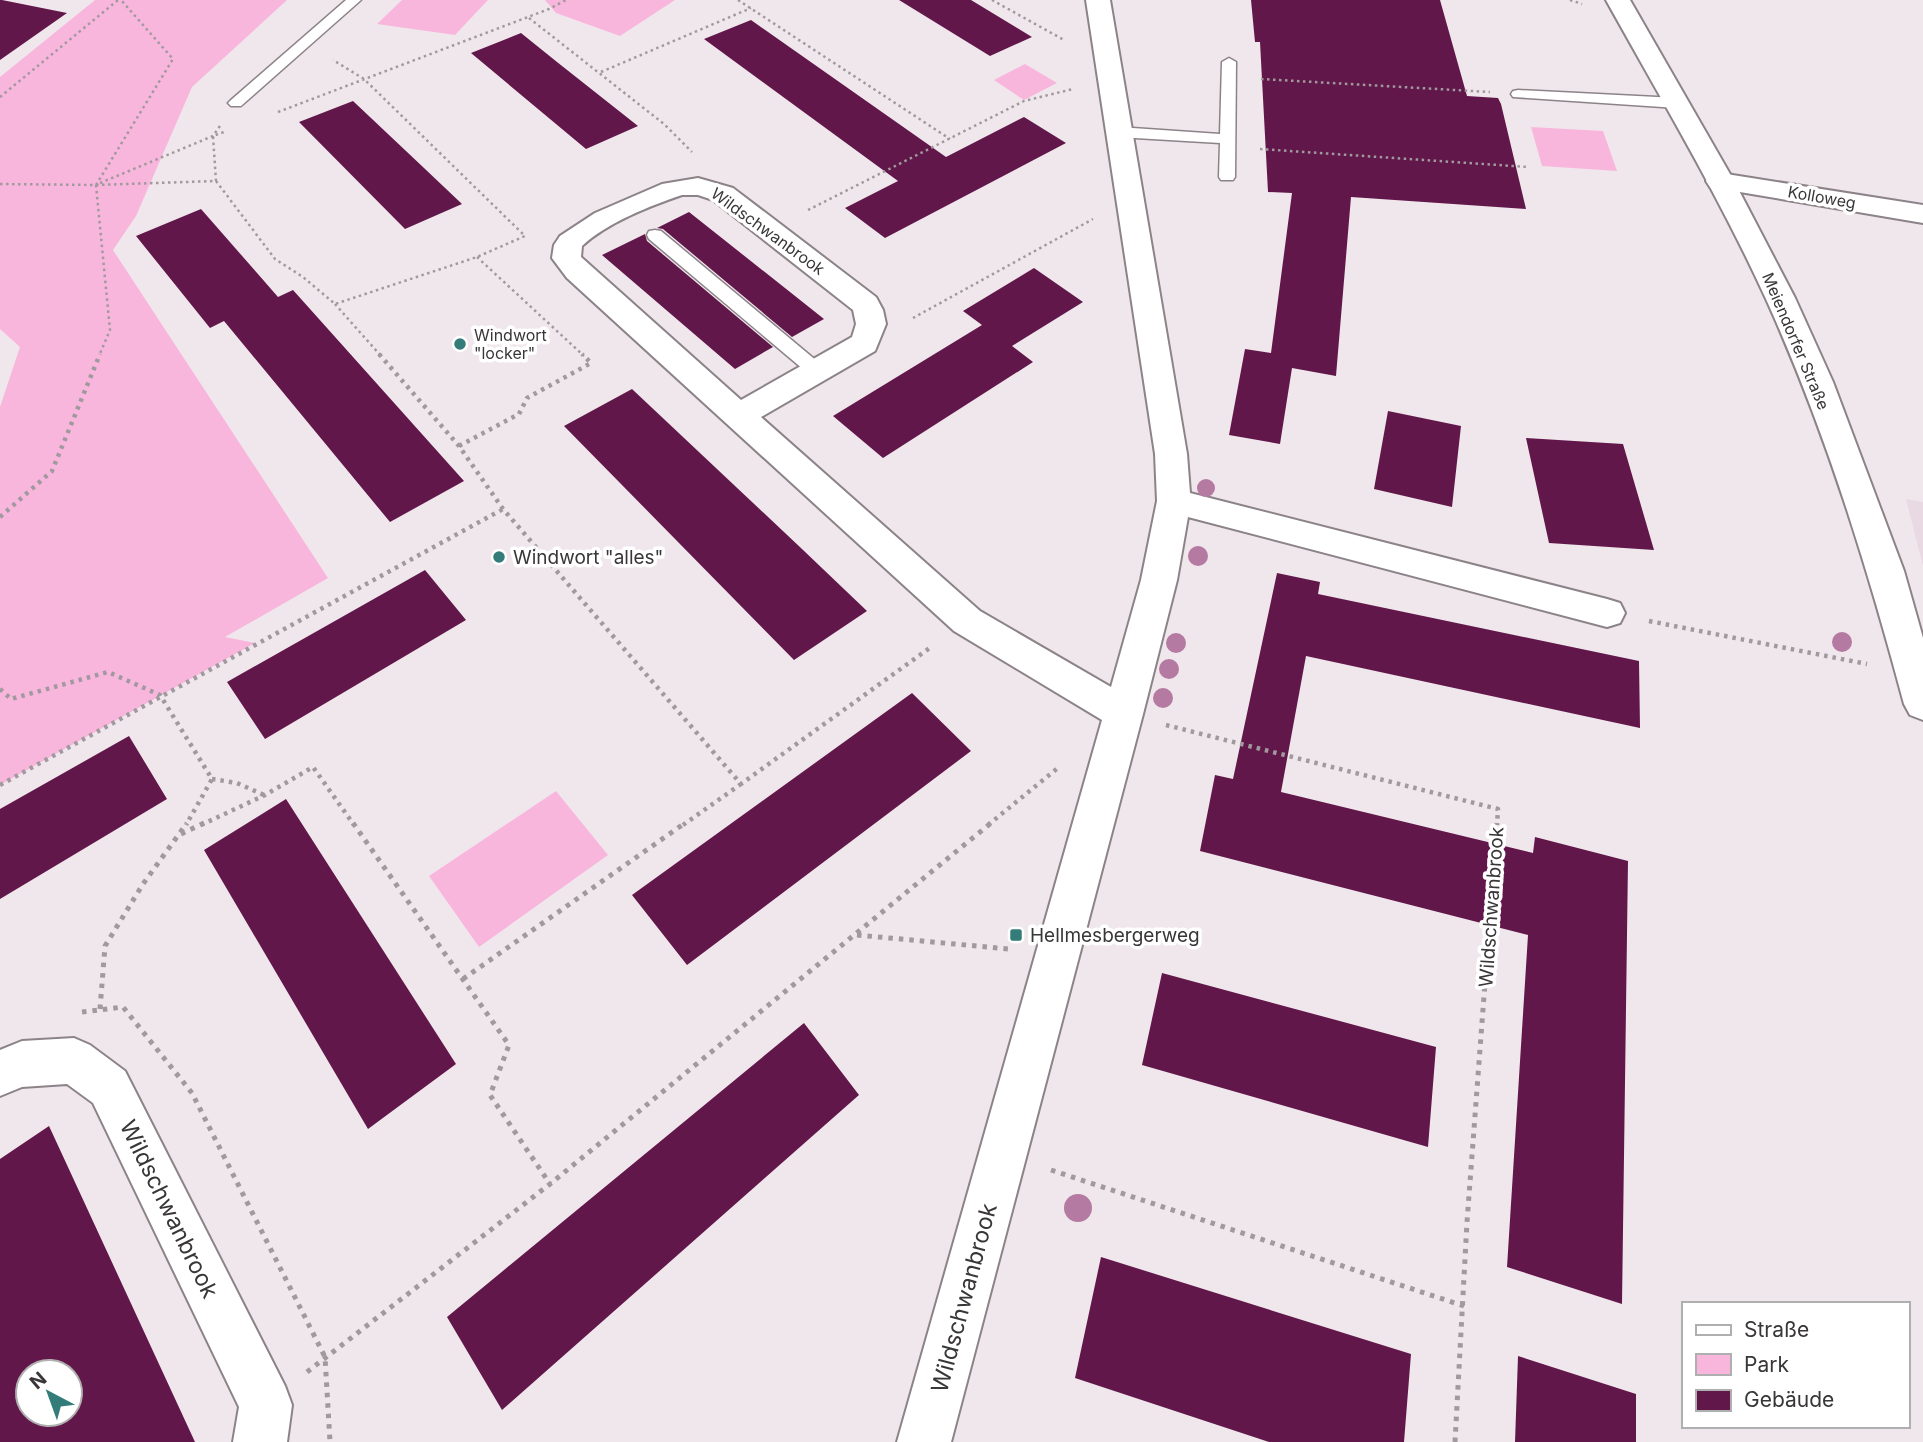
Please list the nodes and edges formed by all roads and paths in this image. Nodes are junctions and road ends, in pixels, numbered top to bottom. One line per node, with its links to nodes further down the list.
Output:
1 (120, 0): 17 (path); 31 (path)
2 (354, 0): 10 (lane)
3 (566, 0): 9 (path)
4 (738, 0): 8 (path)
5 (992, 0): 11 (path)
6 (1098, 0): 11 (street, Wildschwanbrook)
7 (1618, 0): 19 (street, Meiendorfer Straße)
8 (751, 8): 13 (path); 24 (path)
9 (528, 17): 13 (path); 14 (path)
10 (281, 64): 14 (path); 18 (lane)
11 (1108, 64): 22 (street, Wildschwanbrook)
12 (1229, 70): 16 (path); 25 (lane)
13 (601, 72): 32 (path)
14 (364, 79): 20 (path); 37 (path)
15 (1075, 88): 24 (path)
16 (1518, 94): 19 (lane)
17 (0, 97)
18 (236, 103)
19 (1677, 103): 29 (street, Meiendorfer Straße)
20 (276, 113)
21 (226, 131): 23 (path)
22 (1118, 132): 25 (lane); 34 (street, Wildschwanbrook)
23 (213, 136): 28 (path); 31 (path)
24 (950, 139): 33 (path)
25 (1227, 143): 26 (path); 27 (lane)
26 (1528, 167)
27 (1227, 177)
28 (216, 181): 31 (path); 38 (path)
29 (1720, 181): 35 (street, Kolloweg); 50 (street, Meiendorfer Straße)
30 (0, 184): 31 (path)
31 (96, 185): 45 (path)
32 (706, 186): 39 (street, Wildschwanbrook); 41 (street, Wildschwanbrook)
33 (807, 211)
34 (1130, 212): 39 (path); 43 (street, Wildschwanbrook)
35 (1923, 215)
36 (655, 234): 40 (lane)
37 (477, 257): 38 (path); 42 (path)
38 (335, 304): 42 (path)
39 (871, 329): 40 (street)
40 (817, 371): 41 (street)
41 (738, 416): 47 (street, Wildschwanbrook)
42 (459, 446): 44 (path)
43 (1174, 501): 46 (street); 51 (street, Wildschwanbrook)
44 (503, 509): 49 (path); 53 (path)
45 (0, 517)
46 (1607, 613): 50 (path)
47 (967, 621): 51 (street, Wildschwanbrook); 53 (path)
48 (0, 689): 49 (path)
49 (160, 695): 52 (path); 54 (path)
50 (1921, 696)
51 (1124, 714): 57 (path); 58 (street, Wildschwanbrook); 64 (path, Wildschwanbrook)
52 (212, 779): 55 (path); 56 (path)
53 (741, 784): 59 (path)
54 (0, 785)
55 (265, 796): 56 (path); 59 (path)
56 (181, 834): 60 (path)
57 (856, 935): 58 (path); 63 (path)
58 (1058, 953): 62 (street, Wildschwanbrook)
59 (463, 979): 63 (path)
60 (100, 1009)
61 (0, 1073): 65 (street, Wildschwanbrook)
62 (1003, 1154): 64 (path); 66 (street, Wildschwanbrook)
63 (550, 1184): 65 (path)
64 (1465, 1306): 67 (path, Wildschwanbrook)
65 (263, 1423)
66 (924, 1442)
67 (1455, 1442)

